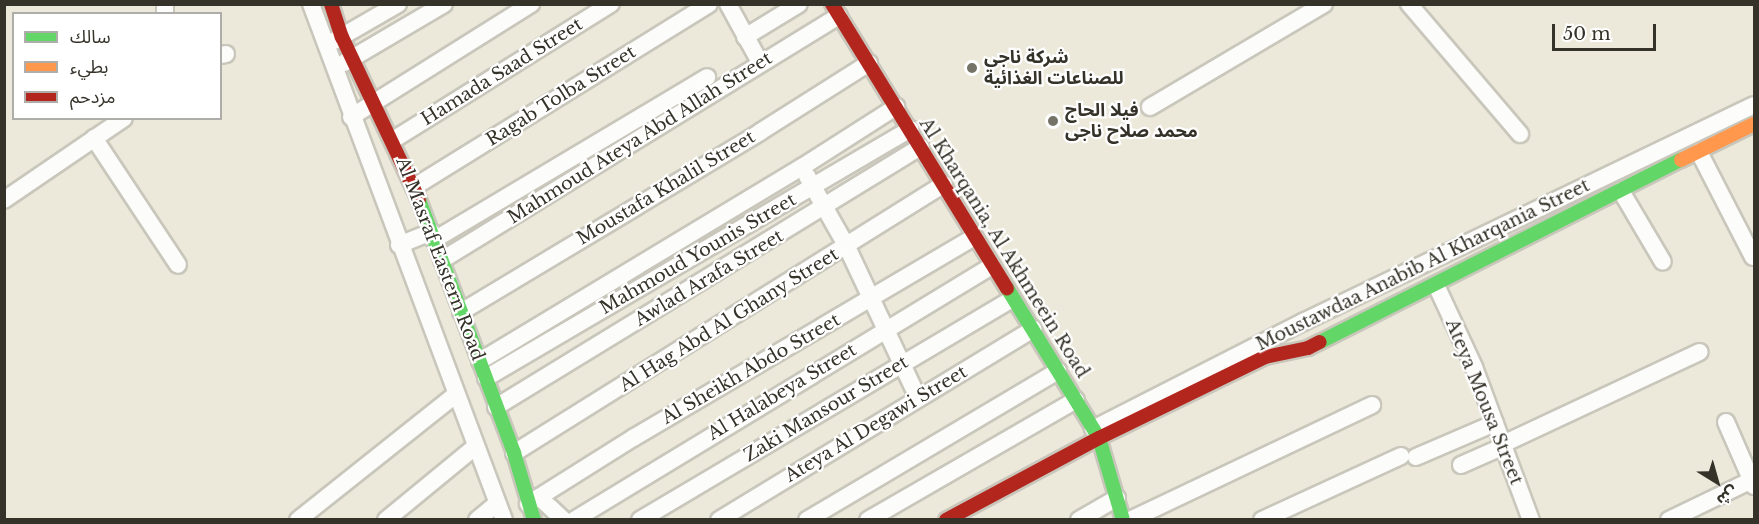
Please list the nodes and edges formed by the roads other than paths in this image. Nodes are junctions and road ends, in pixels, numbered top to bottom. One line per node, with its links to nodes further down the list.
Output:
1 (331, 4): 13 (street, Al Masraf Eastern Road)
2 (398, 4): 13 (street)
3 (444, 4): 16 (street)
4 (531, 4): 21 (street)
5 (611, 4): 31 (street, Hamada Saad Street)
6 (708, 4): 37 (street, Ragab Tolba Street)
7 (728, 4): 14 (street)
8 (799, 4): 14 (street)
9 (1324, 4): 24 (street)
10 (1409, 4): 29 (street)
11 (313, 5): 15 (street, Al Masraf Eastern Road)
12 (836, 10): 17 (street, Al Kharqania, Al Akhmeein Road); 18 (street, Mahmoud Ateya Abd Allah Street)
13 (342, 37): 15 (street); 16 (street, Al Masraf Eastern Road)
14 (745, 37): 18 (street)
15 (326, 46): 19 (street, Al Masraf Eastern Road)
16 (352, 58): 19 (street); 21 (street, Al Masraf Eastern Road)
17 (869, 63): 23 (street, Al Kharqania, Al Akhmeein Road); 53 (street, Moustafa Khalil Street)
18 (761, 64): 46 (street, Mahmoud Ateya Abd Allah Street)
19 (334, 69): 25 (street, Al Masraf Eastern Road)
20 (707, 77): 41 (street)
21 (374, 104): 25 (street); 31 (street, Al Masraf Eastern Road)
22 (1755, 105): 68 (street, Moustawdaa Anabib Al Kharqania Street)
23 (897, 107): 28 (street, Al Kharqania, Al Akhmeein Road); 34 (street)
24 (1150, 107)
25 (351, 117): 43 (street, Al Masraf Eastern Road)
26 (121, 120): 30 (street)
27 (1755, 124): 33 (street, Moustawdaa Anabib Al Kharqania Street)
28 (910, 129): 32 (street, Al Kharqania, Al Akhmeein Road); 36 (street, Mahmoud Younis Street)
29 (1520, 135)
30 (94, 138): 39 (street); 48 (street)
31 (393, 140): 37 (street, Al Masraf Eastern Road)
32 (921, 147): 35 (street, Al Kharqania, Al Akhmeein Road); 40 (street, Awlad Arafa Street)
33 (1699, 152): 38 (street, Moustawdaa Anabib Al Kharqania Street); 45 (street)
34 (802, 167): 36 (street); 57 (street)
35 (944, 184): 42 (street, Al Kharqania, Al Akhmeein Road); 44 (street, Al Hag Abd Al Ghany Street)
36 (813, 186): 40 (street); 60 (street, Mahmoud Younis Street)
37 (414, 187): 41 (street, Al Masraf Eastern Road)
38 (1621, 191): 47 (street); 50 (street, Moustawdaa Anabib Al Kharqania Street)
39 (4, 200)
40 (825, 207): 44 (street); 65 (street, Awlad Arafa Street)
41 (433, 236): 43 (street); 46 (street, Al Masraf Eastern Road)
42 (974, 237): 49 (street, Al Kharqania, Al Akhmeein Road); 51 (street, Al Sheikh Abdo Street)
43 (399, 245): 61 (street, Al Masraf Eastern Road)
44 (847, 247): 51 (street); 71 (street, Al Hag Abd Al Ghany Street)
45 (1753, 257)
46 (442, 260): 53 (street, Al Masraf Eastern Road)
47 (1663, 262)
48 (178, 265)
49 (992, 266): 52 (street, Al Kharqania, Al Akhmeein Road); 54 (street, Al Halabeya Street)
50 (1436, 285): 67 (street, Ateya Mousa Street); 68 (street, Moustawdaa Anabib Al Kharqania Street)
51 (872, 298): 54 (street); 76 (street, Al Sheikh Abdo Street)
52 (1012, 299): 55 (street, Al Kharqania, Al Akhmeein Road); 58 (street, Zaki Mansour Street)
53 (461, 312): 57 (street, Al Masraf Eastern Road)
54 (886, 329): 58 (street); 83 (street, Al Halabeya Street)
55 (1033, 329): 59 (street, Al Kharqania, Al Akhmeein Road); 62 (street, Ateya Al Degawi Street)
56 (1699, 352): 69 (street)
57 (480, 361): 60 (street, Al Masraf Eastern Road)
58 (901, 364): 62 (street); 84 (street, Zaki Mansour Street)
59 (1058, 371): 63 (street, Al Kharqania, Al Akhmeein Road); 86 (street)
60 (486, 378): 65 (street, Al Masraf Eastern Road)
61 (455, 395): 70 (street, Al Masraf Eastern Road); 78 (street)
62 (918, 398): 85 (street, Ateya Al Degawi Street)
63 (1076, 400): 68 (street, Al Kharqania, Al Akhmeein Road); 87 (street)
64 (1372, 405): 91 (street)
65 (496, 406): 71 (street, Al Masraf Eastern Road)
66 (1726, 422): 73 (street)
67 (1495, 423): 69 (street, Ateya Mousa Street); 92 (street)
68 (1096, 433): 74 (street, Al Kharqania, Al Akhmeein Road); 88 (street)
69 (1503, 445): 72 (street); 93 (street, Ateya Mousa Street)
70 (475, 447): 75 (street, Al Masraf Eastern Road); 79 (street)
71 (514, 453): 76 (street, Al Masraf Eastern Road)
72 (1461, 465)
73 (1754, 482): 77 (street)
74 (1117, 498): 89 (street); 90 (street, Al Kharqania, Al Akhmeein Road)
75 (497, 503): 80 (street); 81 (street, Al Masraf Eastern Road)
76 (534, 507): 82 (street)
77 (1678, 518)
78 (298, 519)
79 (386, 519)
80 (477, 519)
81 (504, 519)
82 (564, 519)
83 (574, 519)
84 (640, 519)
85 (719, 519)
86 (807, 519)
87 (868, 519)
88 (946, 519)
89 (1079, 519)
90 (1123, 519)
91 (1130, 519)
92 (1262, 519)
93 (1531, 519)

